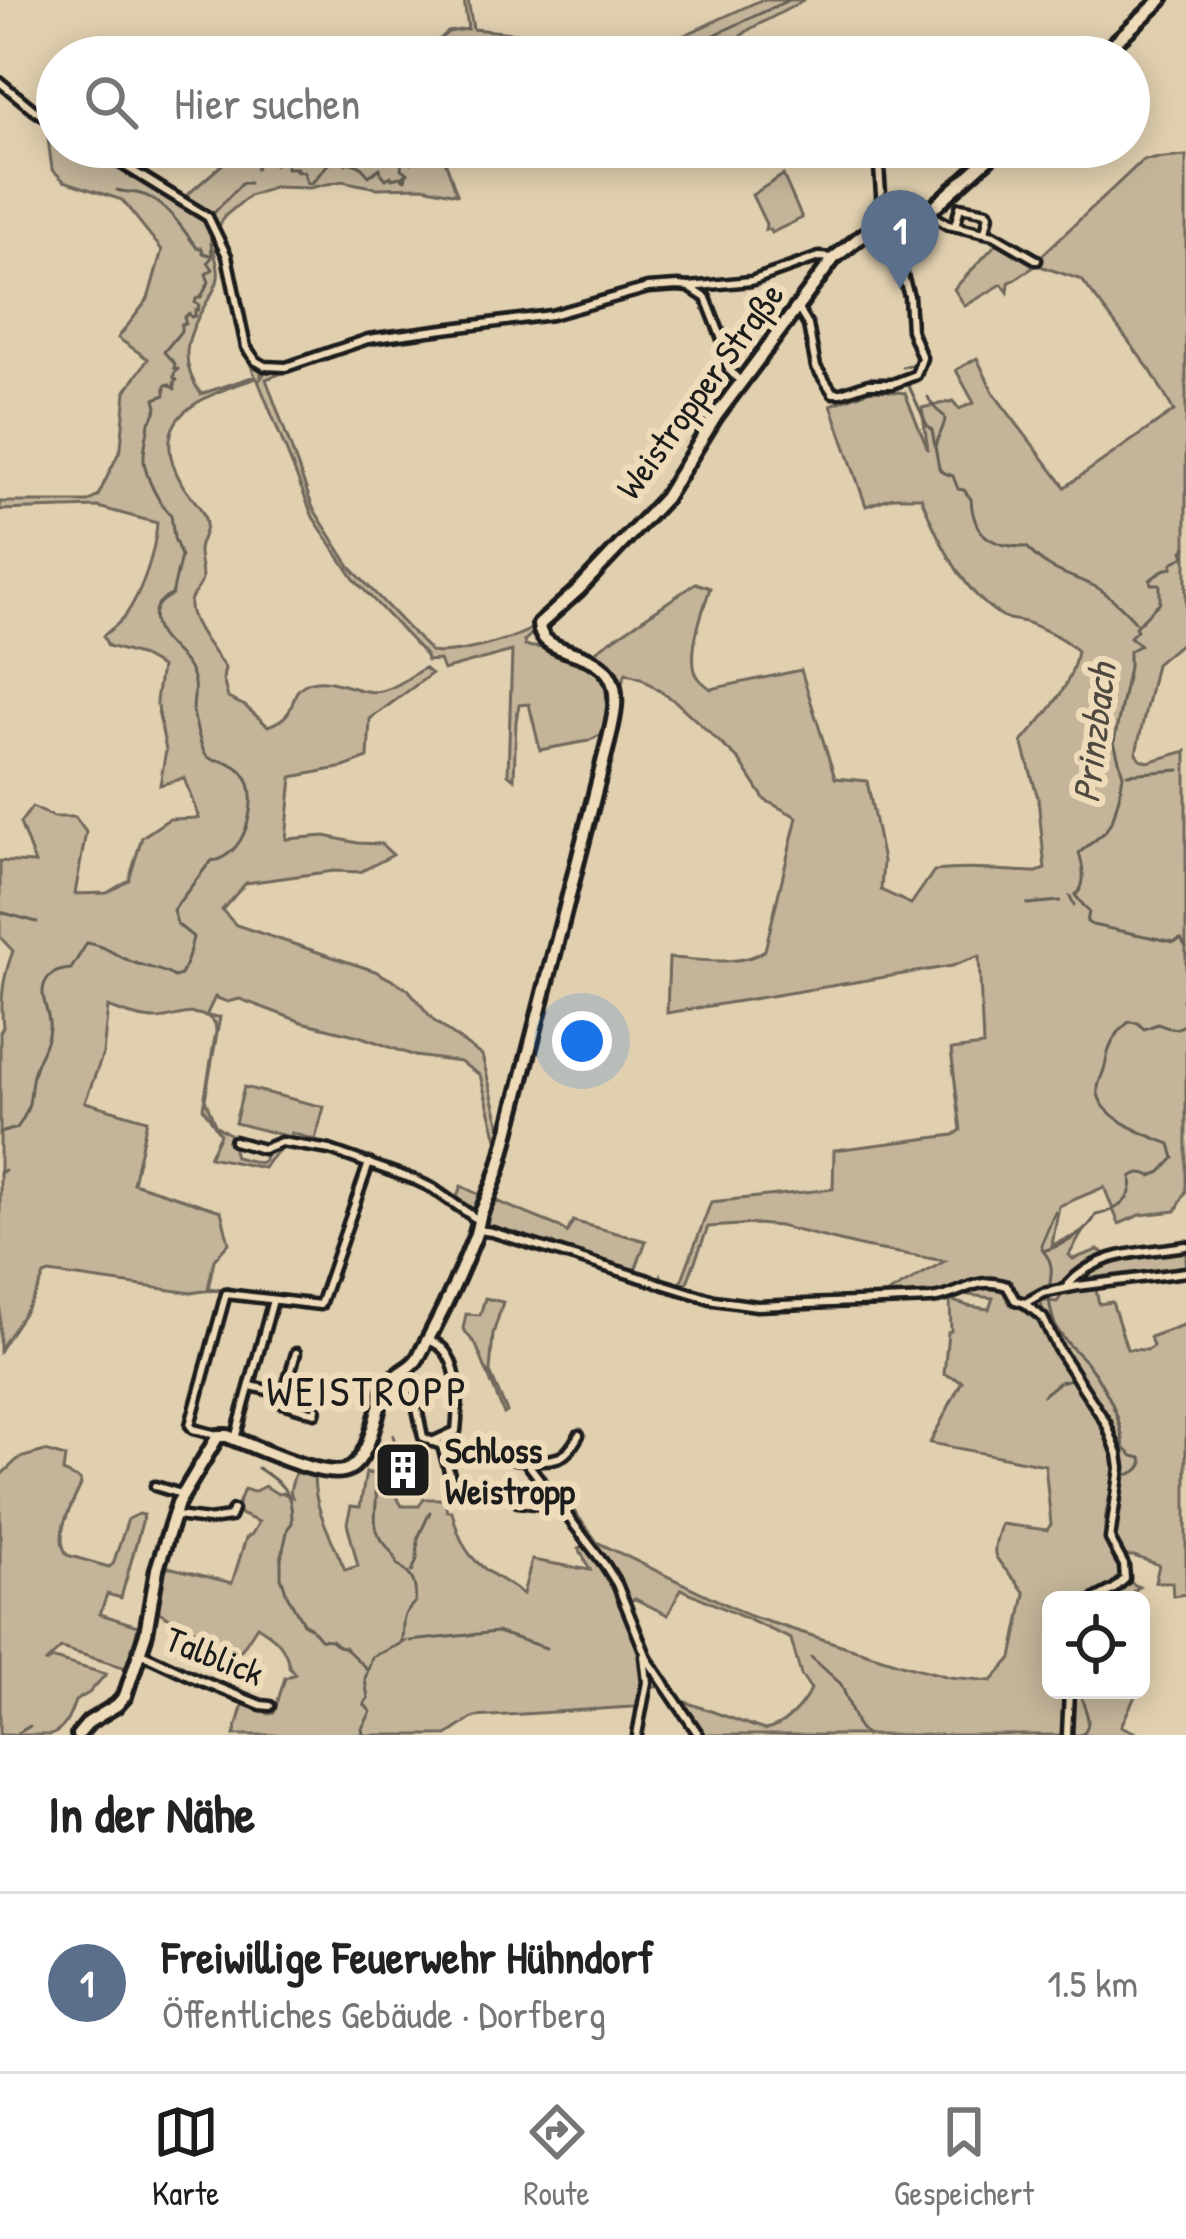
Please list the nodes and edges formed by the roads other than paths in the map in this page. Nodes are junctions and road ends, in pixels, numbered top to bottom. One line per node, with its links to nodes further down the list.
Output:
1 (1161, 0): 2 (street)
2 (1122, 36)
3 (0, 82): 4 (street)
4 (36, 111)
5 (128, 168): 14 (street)
6 (879, 168): 11 (street)
7 (976, 168): 8 (street, Weistropper Straße)
8 (926, 212): 9 (street); 11 (street, Weistropper Straße)
9 (956, 226): 10 (street); 10 (street)
10 (985, 232): 13 (street)
11 (887, 233): 12 (street, Weistropper Straße); 15 (street)
12 (834, 258): 14 (street); 15 (street, Weistropper Straße)
13 (1036, 260)
14 (689, 287): 16 (street)
15 (797, 307): 16 (street, Weistropper Straße)
16 (742, 382): 19 (street, Weistropper Straße)
17 (234, 1142): 18 (street)
18 (369, 1163): 19 (street); 24 (street)
19 (478, 1225): 25 (street); 27 (street)
20 (1186, 1246): 22 (street)
21 (1186, 1272): 22 (street)
22 (1067, 1288): 23 (street)
23 (1041, 1294): 25 (street); 26 (street)
24 (274, 1300): 30 (street); 33 (street)
25 (1025, 1303): 26 (street)
26 (1040, 1314): 46 (street)
27 (432, 1338): 29 (street); 36 (street)
28 (296, 1353): 31 (street)
29 (408, 1376): 35 (street); 36 (street)
30 (251, 1386): 31 (street); 35 (street)
31 (284, 1394): 32 (street)
32 (316, 1409)
33 (218, 1436): 35 (street); 41 (street)
34 (579, 1436): 38 (street)
35 (236, 1439)
36 (432, 1442): 37 (street)
37 (442, 1446): 38 (street); 39 (street)
38 (525, 1460): 43 (street)
39 (452, 1482)
40 (154, 1486): 41 (street)
41 (181, 1495): 45 (street)
42 (518, 1502): 43 (street)
43 (561, 1508): 47 (street)
44 (233, 1510): 45 (street)
45 (174, 1516): 48 (street)
46 (1110, 1591)
47 (643, 1650): 52 (street); 53 (street)
48 (140, 1653): 50 (street, Talblick); 51 (street)
49 (1069, 1699): 54 (street)
50 (270, 1706)
51 (78, 1735)
52 (637, 1735)
53 (699, 1735)
54 (1067, 1735)

